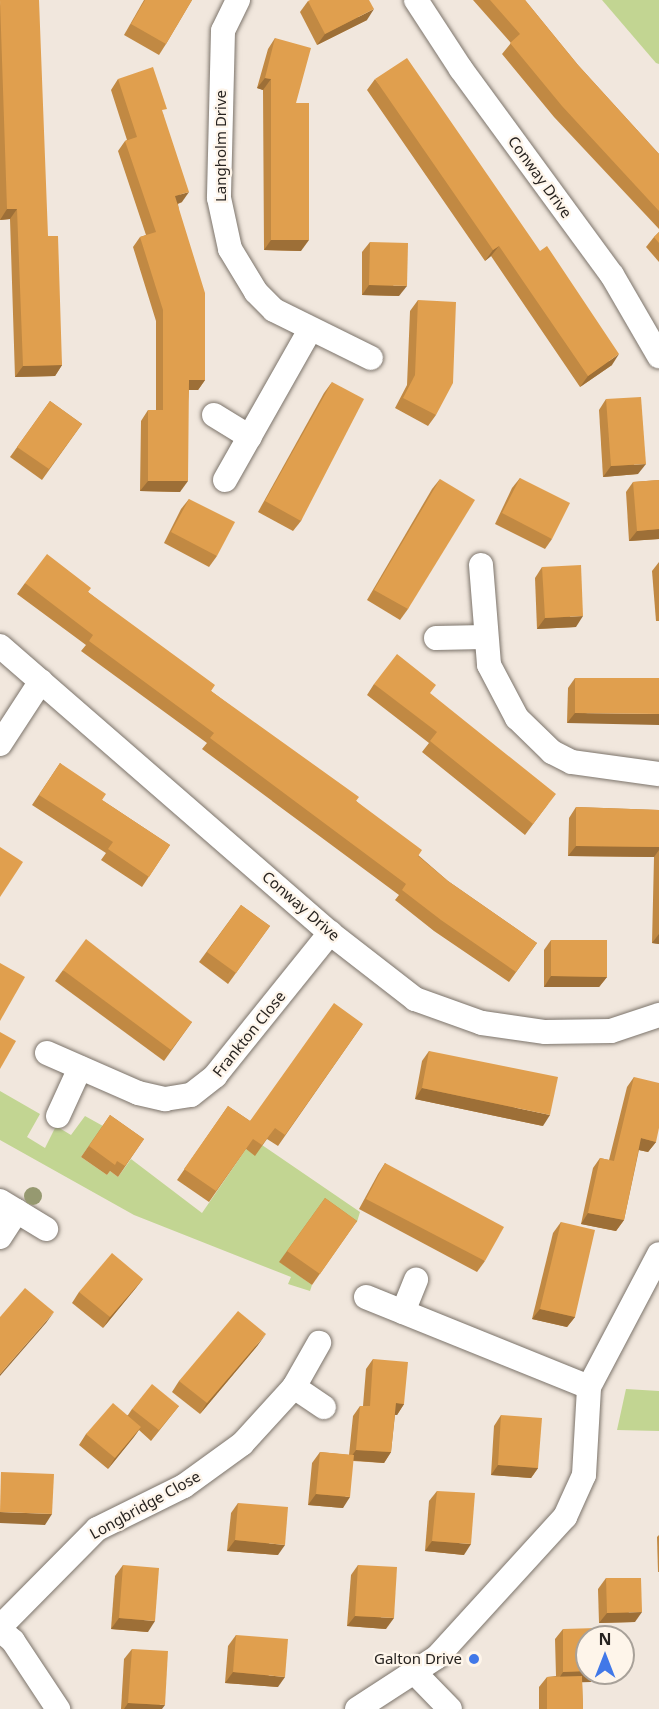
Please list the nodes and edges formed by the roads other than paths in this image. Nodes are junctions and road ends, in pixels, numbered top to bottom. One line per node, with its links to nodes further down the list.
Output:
1 (238, 0): 3 (street, Langholm Drive)
2 (416, 0): 4 (street, Conway Drive)
3 (310, 330): 5 (street, Langholm Drive); 7 (street)
4 (659, 356)
5 (371, 358)
6 (214, 415): 7 (street)
7 (250, 437): 8 (street)
8 (225, 480)
9 (481, 565): 10 (street)
10 (485, 637): 11 (street); 15 (street)
11 (436, 638)
12 (0, 646): 13 (street, Conway Drive)
13 (41, 681): 14 (street); 16 (street, Conway Drive)
14 (0, 744)
15 (659, 774)
16 (330, 933): 17 (street, Conway Drive); 19 (street, Frankton Close)
17 (659, 1016)
18 (47, 1053): 19 (street, Frankton Close)
19 (80, 1068): 20 (street)
20 (58, 1116)
21 (9, 1206): 22 (street); 23 (street)
22 (46, 1229)
23 (0, 1237)
24 (659, 1254): 29 (street)
25 (416, 1279): 27 (street)
26 (366, 1297): 27 (street)
27 (403, 1312): 29 (street)
28 (319, 1343): 30 (street, Longbridge Close)
29 (590, 1387): 33 (street)
30 (294, 1388): 31 (street); 32 (street, Longbridge Close)
31 (324, 1407)
32 (0, 1628): 34 (street)
33 (415, 1672): 35 (street); 36 (street)
34 (58, 1709)
35 (357, 1709)
36 (450, 1709)

